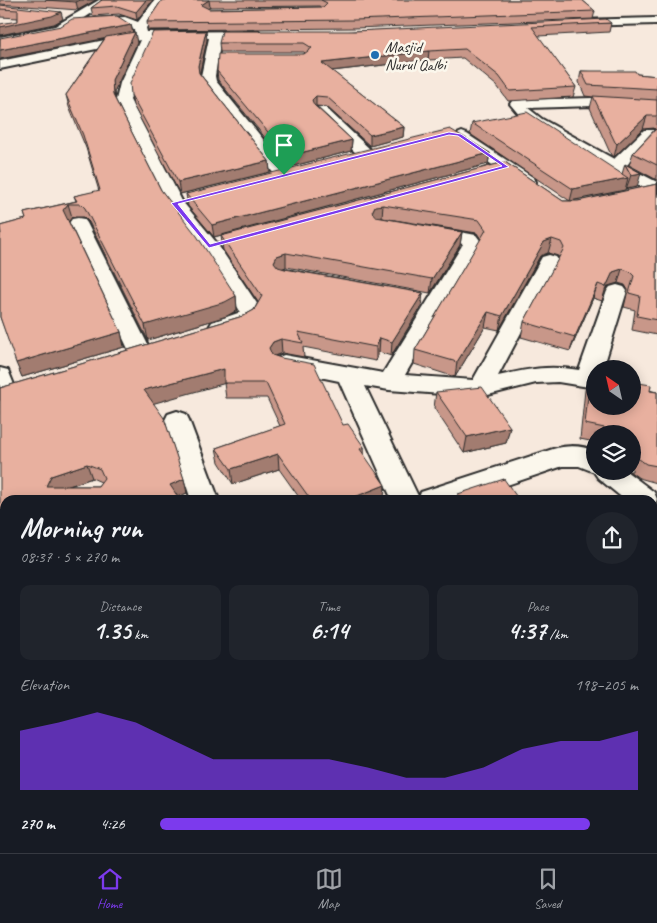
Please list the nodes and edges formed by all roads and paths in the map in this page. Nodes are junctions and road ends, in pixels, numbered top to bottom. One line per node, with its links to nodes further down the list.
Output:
1 (107, 0): 4 (street)
2 (161, 0): 8 (street)
3 (59, 14): 4 (street)
4 (75, 19): 8 (street); 10 (street)
5 (657, 21): 6 (street)
6 (562, 24)
7 (208, 32): 8 (street); 9 (street); 11 (street)
8 (144, 33): 13 (street); 31 (street)
9 (263, 34)
10 (0, 41)
11 (211, 58): 12 (street); 25 (street)
12 (228, 58)
13 (0, 65)
14 (657, 106): 22 (street)
15 (321, 111): 19 (street)
16 (449, 133): 21 (street)
17 (648, 133): 22 (street)
18 (385, 150): 19 (street)
19 (366, 154): 20 (street)
20 (348, 159)
21 (506, 167): 24 (street); 27 (street)
22 (616, 168): 28 (street)
23 (302, 170): 25 (street)
24 (487, 172)
25 (284, 175): 26 (street)
26 (266, 179)
27 (538, 189)
28 (657, 190): 29 (street)
29 (629, 196)
30 (192, 198): 31 (street)
31 (174, 203): 36 (street)
32 (78, 223): 37 (street)
33 (411, 229): 42 (street)
34 (549, 261): 43 (street)
35 (617, 291): 38 (street)
36 (201, 333)
37 (140, 352)
38 (597, 360)
39 (283, 363): 40 (street)
40 (348, 376): 42 (street); 48 (street)
41 (586, 378): 43 (street)
42 (389, 382): 43 (street)
43 (480, 389)
44 (177, 420): 47 (street)
45 (586, 458): 49 (street)
46 (618, 480): 50 (street)
47 (203, 495)
48 (404, 495)
49 (446, 495)
50 (638, 495)

